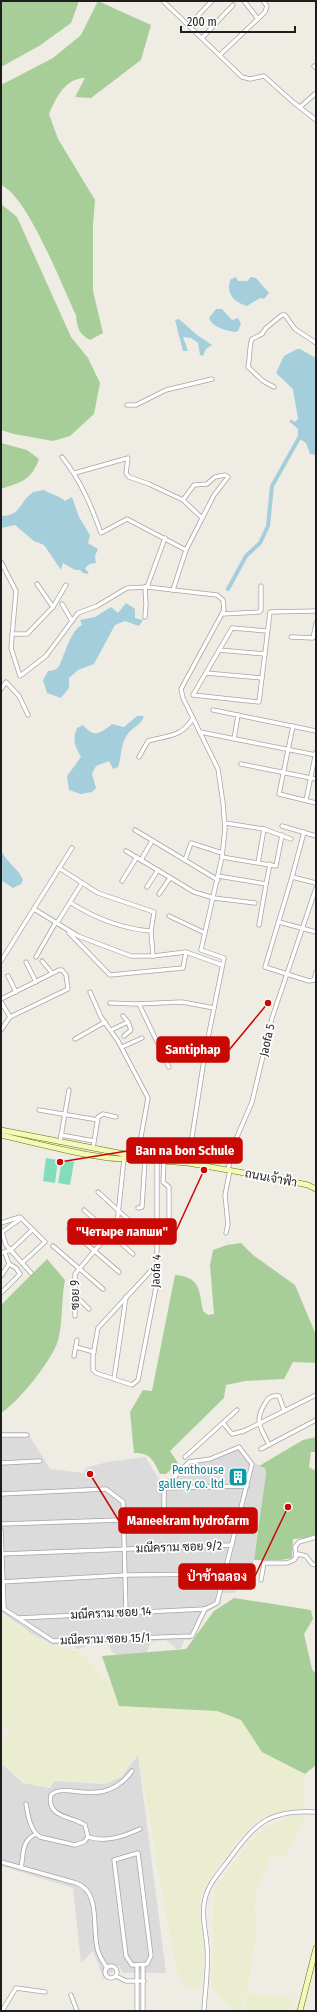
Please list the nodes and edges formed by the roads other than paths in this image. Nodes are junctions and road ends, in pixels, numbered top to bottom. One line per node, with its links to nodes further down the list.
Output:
1 (163, 1): 7 (street)
2 (212, 1): 7 (street)
3 (244, 1): 6 (street)
4 (263, 1): 6 (street)
5 (233, 5): 8 (street)
6 (258, 19): 9 (street)
7 (189, 25): 8 (street)
8 (202, 38): 9 (street)
9 (220, 55): 11 (street)
10 (316, 94): 11 (street)
11 (300, 108): 12 (street)
12 (316, 120)
13 (316, 343): 15 (street)
14 (212, 380): 16 (street)
15 (274, 387)
16 (127, 405)
17 (62, 457): 18 (street)
18 (75, 473): 19 (street); 21 (street)
19 (183, 500): 20 (street); 20 (street)
20 (202, 518): 22 (street)
21 (165, 538): 22 (street); 27 (street)
22 (186, 550): 28 (street)
23 (1, 562): 37 (street)
24 (36, 584): 30 (street)
25 (66, 585): 30 (street)
26 (261, 586): 32 (street)
27 (146, 587): 28 (street); 33 (street); 34 (street)
28 (173, 590): 32 (street)
29 (62, 604): 34 (street)
30 (53, 607): 37 (street)
31 (316, 611): 36 (street)
32 (222, 614): 47 (street)
33 (144, 616)
34 (72, 621): 37 (street)
35 (316, 623): 38 (street)
36 (268, 631): 39 (street); 40 (street)
37 (12, 634)
38 (291, 637)
39 (219, 650): 40 (street); 41 (street)
40 (265, 654): 42 (street)
41 (206, 673): 42 (street); 42 (street)
42 (262, 678)
43 (1, 689): 45 (street)
44 (213, 710): 46 (street)
45 (28, 715)
46 (238, 715): 48 (street); 51 (street)
47 (193, 718): 50 (street); 54 (street)
48 (293, 726): 49 (street); 52 (street)
49 (316, 731)
50 (200, 732): 51 (street); 61 (street)
51 (234, 739): 52 (street)
52 (288, 750): 53 (street); 56 (street)
53 (316, 754): 57 (street)
54 (139, 757)
55 (241, 764): 56 (street)
56 (284, 773): 57 (street); 59 (street)
57 (311, 778): 58 (street); 59 (street)
58 (316, 779)
59 (306, 800): 60 (street)
60 (316, 803)
61 (225, 823): 63 (street); 72 (street)
62 (282, 826): 65 (street)
63 (264, 829): 66 (street); 76 (street)
64 (135, 830): 69 (street)
65 (304, 832): 67 (street); 80 (street)
66 (282, 835): 68 (street); 77 (street)
67 (316, 836)
68 (291, 839)
69 (152, 841): 74 (street); 75 (street)
70 (72, 848): 78 (street)
71 (126, 850): 73 (street)
72 (222, 855): 75 (street); 76 (street); 82 (street)
73 (137, 857): 74 (street); 83 (street)
74 (141, 860): 79 (street)
75 (186, 860): 82 (street)
76 (258, 863): 77 (street)
77 (270, 864): 86 (street)
78 (59, 868): 84 (street); 93 (street)
79 (158, 870): 81 (street); 87 (street)
80 (292, 877): 85 (street); 95 (street)
81 (170, 878): 89 (street); 90 (street)
82 (218, 878): 86 (street); 90 (street)
83 (122, 881)
84 (82, 883): 91 (street); 100 (street)
85 (316, 883)
86 (266, 884): 97 (street)
87 (147, 887)
88 (316, 888): 99 (street, Jaofa 5)
89 (159, 894)
90 (214, 898): 92 (street); 102 (street)
91 (71, 903): 96 (street); 100 (street)
92 (254, 903)
93 (34, 909): 96 (street); 106 (street)
94 (169, 916): 102 (street)
95 (279, 922): 99 (street); 112 (street)
96 (57, 923): 98 (street); 105 (street)
97 (258, 925)
98 (64, 928): 103 (street); 104 (street)
99 (304, 928): 101 (street); 112 (street, Jaofa 5)
100 (151, 931): 104 (street)
101 (316, 932)
102 (205, 933): 109 (street)
103 (186, 952): 104 (street); 109 (street)
104 (152, 956)
105 (36, 957)
106 (1, 961)
107 (42, 961): 111 (street)
108 (26, 962): 114 (street)
109 (222, 965): 120 (street)
110 (316, 972): 112 (street)
111 (52, 974): 114 (street); 122 (street)
112 (288, 974): 150 (street, Jaofa 5)
113 (8, 976): 115 (street)
114 (36, 982): 115 (street)
115 (16, 992): 117 (street)
116 (90, 992): 123 (street)
117 (1, 1001): 122 (street)
118 (110, 1003): 119 (street)
119 (138, 1004): 120 (street); 131 (street)
120 (214, 1008): 149 (street)
121 (123, 1016): 124 (street)
122 (10, 1017): 125 (street)
123 (105, 1022): 126 (street); 129 (street)
124 (128, 1022): 126 (street); 127 (street)
125 (1, 1030)
126 (111, 1030): 130 (street)
127 (124, 1036)
128 (142, 1038): 130 (street)
129 (75, 1039)
130 (122, 1048): 145 (street)
131 (170, 1067)
132 (69, 1090): 134 (street)
133 (39, 1110): 134 (street)
134 (65, 1114): 136 (street); 139 (street)
135 (116, 1117): 136 (street)
136 (98, 1120): 140 (street)
137 (1, 1130): 141 (main road, ถนนเจ้าฟ้า)
138 (1, 1134): 144 (main road, ถนนเจ้าฟ้า)
139 (61, 1135): 140 (street); 141 (street)
140 (94, 1141): 142 (street)
141 (60, 1142): 142 (main road, ถนนเจ้าฟ้า)
142 (93, 1148): 143 (main road, ถนนเจ้าฟ้า)
143 (130, 1158): 144 (main road, ถนนเจ้าฟ้า); 145 (main road, ถนนเจ้าฟ้า)
144 (124, 1159): 155 (street)
145 (137, 1159): 146 (main road, ถนนเจ้าฟ้า)
146 (145, 1160): 147 (main road, ถนนเจ้าฟ้า); 153 (street)
147 (157, 1161): 148 (main road, ถนนเจ้าฟ้า); 171 (street, Jaofa 4)
148 (164, 1161): 149 (main road, ถนนเจ้าฟ้า); 156 (street)
149 (188, 1163): 150 (main road, ถนนเจ้าฟ้า)
150 (229, 1170): 151 (main road, ถนนเจ้าฟ้า); 163 (street, Jaofa 5)
151 (316, 1190)
152 (98, 1192): 155 (street)
153 (138, 1208)
154 (84, 1210): 162 (street)
155 (119, 1210): 158 (street); 162 (street)
156 (168, 1217)
157 (21, 1218): 159 (street); 161 (street); 165 (street)
158 (132, 1222)
159 (1, 1223)
160 (69, 1228): 166 (street)
161 (32, 1230): 165 (street); 169 (street)
162 (109, 1233): 166 (street); 168 (street)
163 (226, 1233)
164 (53, 1246): 172 (street)
165 (11, 1250): 167 (street); 169 (street)
166 (94, 1251): 172 (street); 173 (street)
167 (3, 1253): 170 (street)
168 (133, 1254)
169 (22, 1263): 174 (street)
170 (9, 1264): 175 (street); 177 (street)
171 (157, 1264): 179 (street); 186 (street, Jaofa 4)
172 (80, 1269): 176 (street); 178 (street, ซอย 9)
173 (119, 1272)
174 (31, 1273)
175 (1, 1276)
176 (103, 1289)
177 (1, 1293)
178 (76, 1296): 180 (street); 181 (street, ซอย 9)
179 (126, 1297): 184 (street); 186 (street)
180 (89, 1309)
181 (75, 1316)
182 (76, 1340): 183 (street)
183 (76, 1347): 184 (street); 185 (street)
184 (94, 1352): 186 (street)
185 (74, 1356)
186 (114, 1380)
187 (316, 1395): 189 (street)
188 (237, 1410): 191 (street)
189 (284, 1410): 192 (street); 192 (street)
190 (316, 1420): 195 (street)
191 (223, 1423): 192 (street); 197 (street)
192 (259, 1423): 195 (street)
193 (1, 1435): 194 (street)
194 (27, 1435)
195 (269, 1445): 196 (street)
196 (261, 1449)
197 (185, 1457)
198 (40, 1461): 199 (street)
199 (1, 1463)
200 (246, 1486): 201 (street); 201 (street); 203 (street)
201 (164, 1488): 204 (street)
202 (1, 1494): 205 (street)
203 (239, 1516): 204 (street); 209 (street)
204 (164, 1517): 205 (street)
205 (125, 1519): 206 (street); 210 (street)
206 (1, 1524)
207 (1, 1530): 211 (street)
208 (316, 1537): 212 (street)
209 (232, 1546): 210 (street, มณีคราม ซอย 9/2); 214 (street)
210 (125, 1549): 211 (street, มณีคราม ซอย 9/2); 215 (street)
211 (1, 1554): 217 (street)
212 (296, 1556): 213 (street); 216 (street)
213 (316, 1565)
214 (225, 1574): 215 (street); 219 (street)
215 (126, 1575): 217 (street); 220 (street)
216 (261, 1580)
217 (2, 1582): 218 (street)
218 (2, 1608): 221 (street, มณีคราม ซอย 15/1)
219 (205, 1609): 220 (street, มณีคราม ซอย 14); 221 (street, มณีคราม ซอย 15/1)
220 (126, 1612): 221 (street, มณีคราม ซอย 14)
221 (18, 1618)
222 (132, 1771): 227 (street)
223 (26, 1804): 226 (street)
224 (316, 1812): 243 (street)
225 (140, 1829): 227 (street)
226 (36, 1834): 227 (street); 229 (street)
227 (88, 1837)
228 (1, 1862): 229 (street)
229 (21, 1868): 233 (street)
230 (316, 1948): 244 (main road)
231 (137, 1965): 232 (street); 232 (street); 235 (street)
232 (143, 1965): 236 (street)
233 (107, 1968): 234 (street); 234 (street)
234 (116, 1976): 235 (street)
235 (137, 1981): 236 (street); 241 (street)
236 (144, 1981): 242 (street)
237 (45, 1992): 239 (street)
238 (71, 1995): 240 (street)
239 (2, 2011)
240 (77, 2011)
241 (137, 2011)
242 (143, 2011)
243 (204, 2011)
244 (300, 2011)

